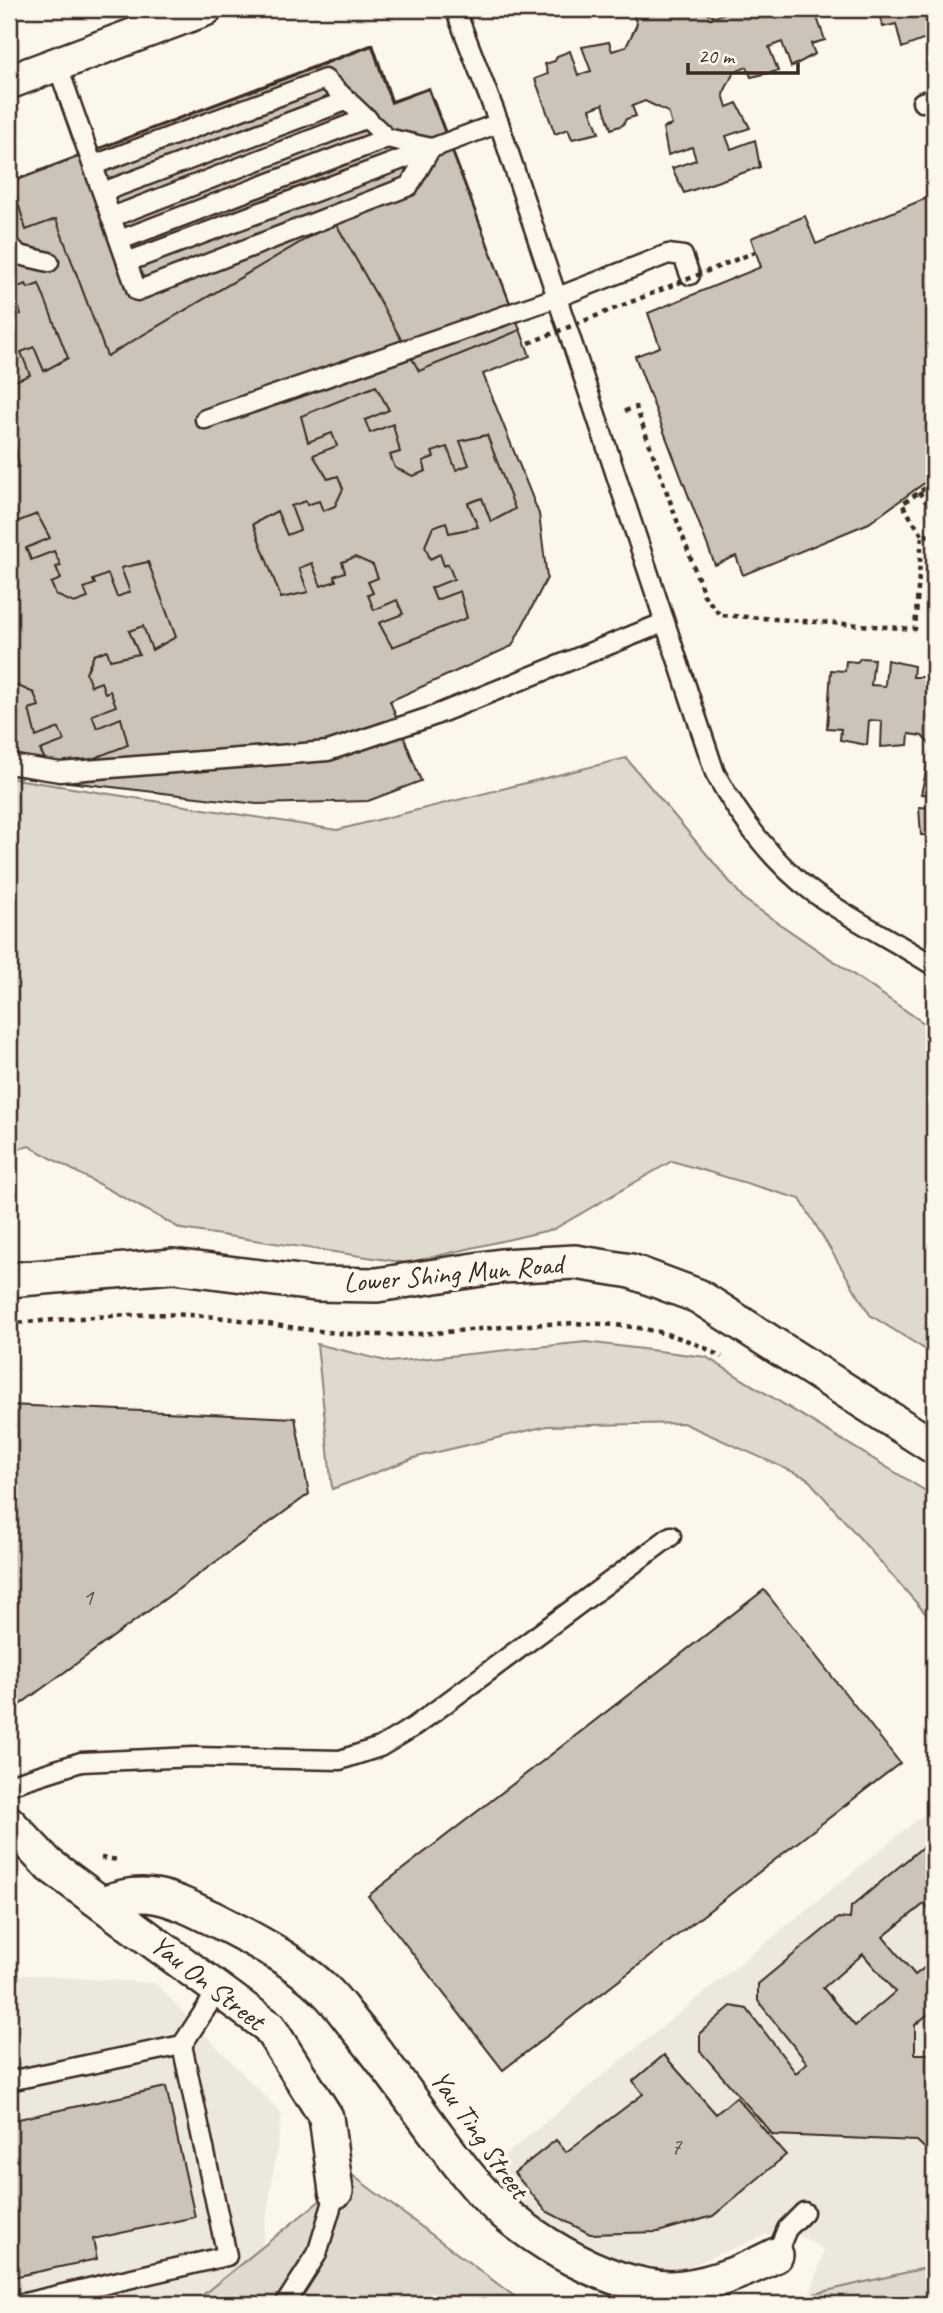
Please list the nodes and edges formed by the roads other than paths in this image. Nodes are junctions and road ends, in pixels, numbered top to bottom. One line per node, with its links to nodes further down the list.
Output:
1 (205, 9): 3 (street)
2 (455, 9): 7 (lane)
3 (57, 64): 4 (street); 10 (lane)
4 (9, 82)
5 (348, 100): 6 (lane); 10 (lane); 11 (lane)
6 (367, 118): 8 (lane); 12 (lane)
7 (499, 123): 9 (lane); 18 (lane)
8 (387, 138): 9 (lane); 13 (lane)
9 (431, 148): 16 (lane); 16 (lane)
10 (94, 165): 11 (lane)
11 (103, 192): 12 (lane)
12 (112, 217): 13 (lane)
13 (120, 240): 16 (lane)
14 (9, 244): 15 (lane)
15 (49, 262)
16 (127, 262)
17 (690, 275): 18 (lane)
18 (558, 297): 19 (lane); 20 (lane)
19 (205, 419)
20 (663, 622): 21 (lane); 22 (lane)
21 (9, 764)
22 (934, 966)
23 (9, 1280): 24 (street, Lower Shing Mun Road)
24 (934, 1447)
25 (671, 1536): 26 (lane)
26 (9, 1785)
27 (9, 1823): 28 (street, Yau On Street)
28 (104, 1903): 29 (street, Yau On Street); 34 (street, Yau Ting Street)
29 (218, 1990): 30 (lane); 32 (street, Yau On Street)
30 (182, 2045): 31 (lane); 35 (lane)
31 (9, 2081)
32 (336, 2191): 36 (lane, Yau On Street)
33 (804, 2211): 34 (lane)
34 (776, 2255)
35 (20, 2304)
36 (285, 2304)

